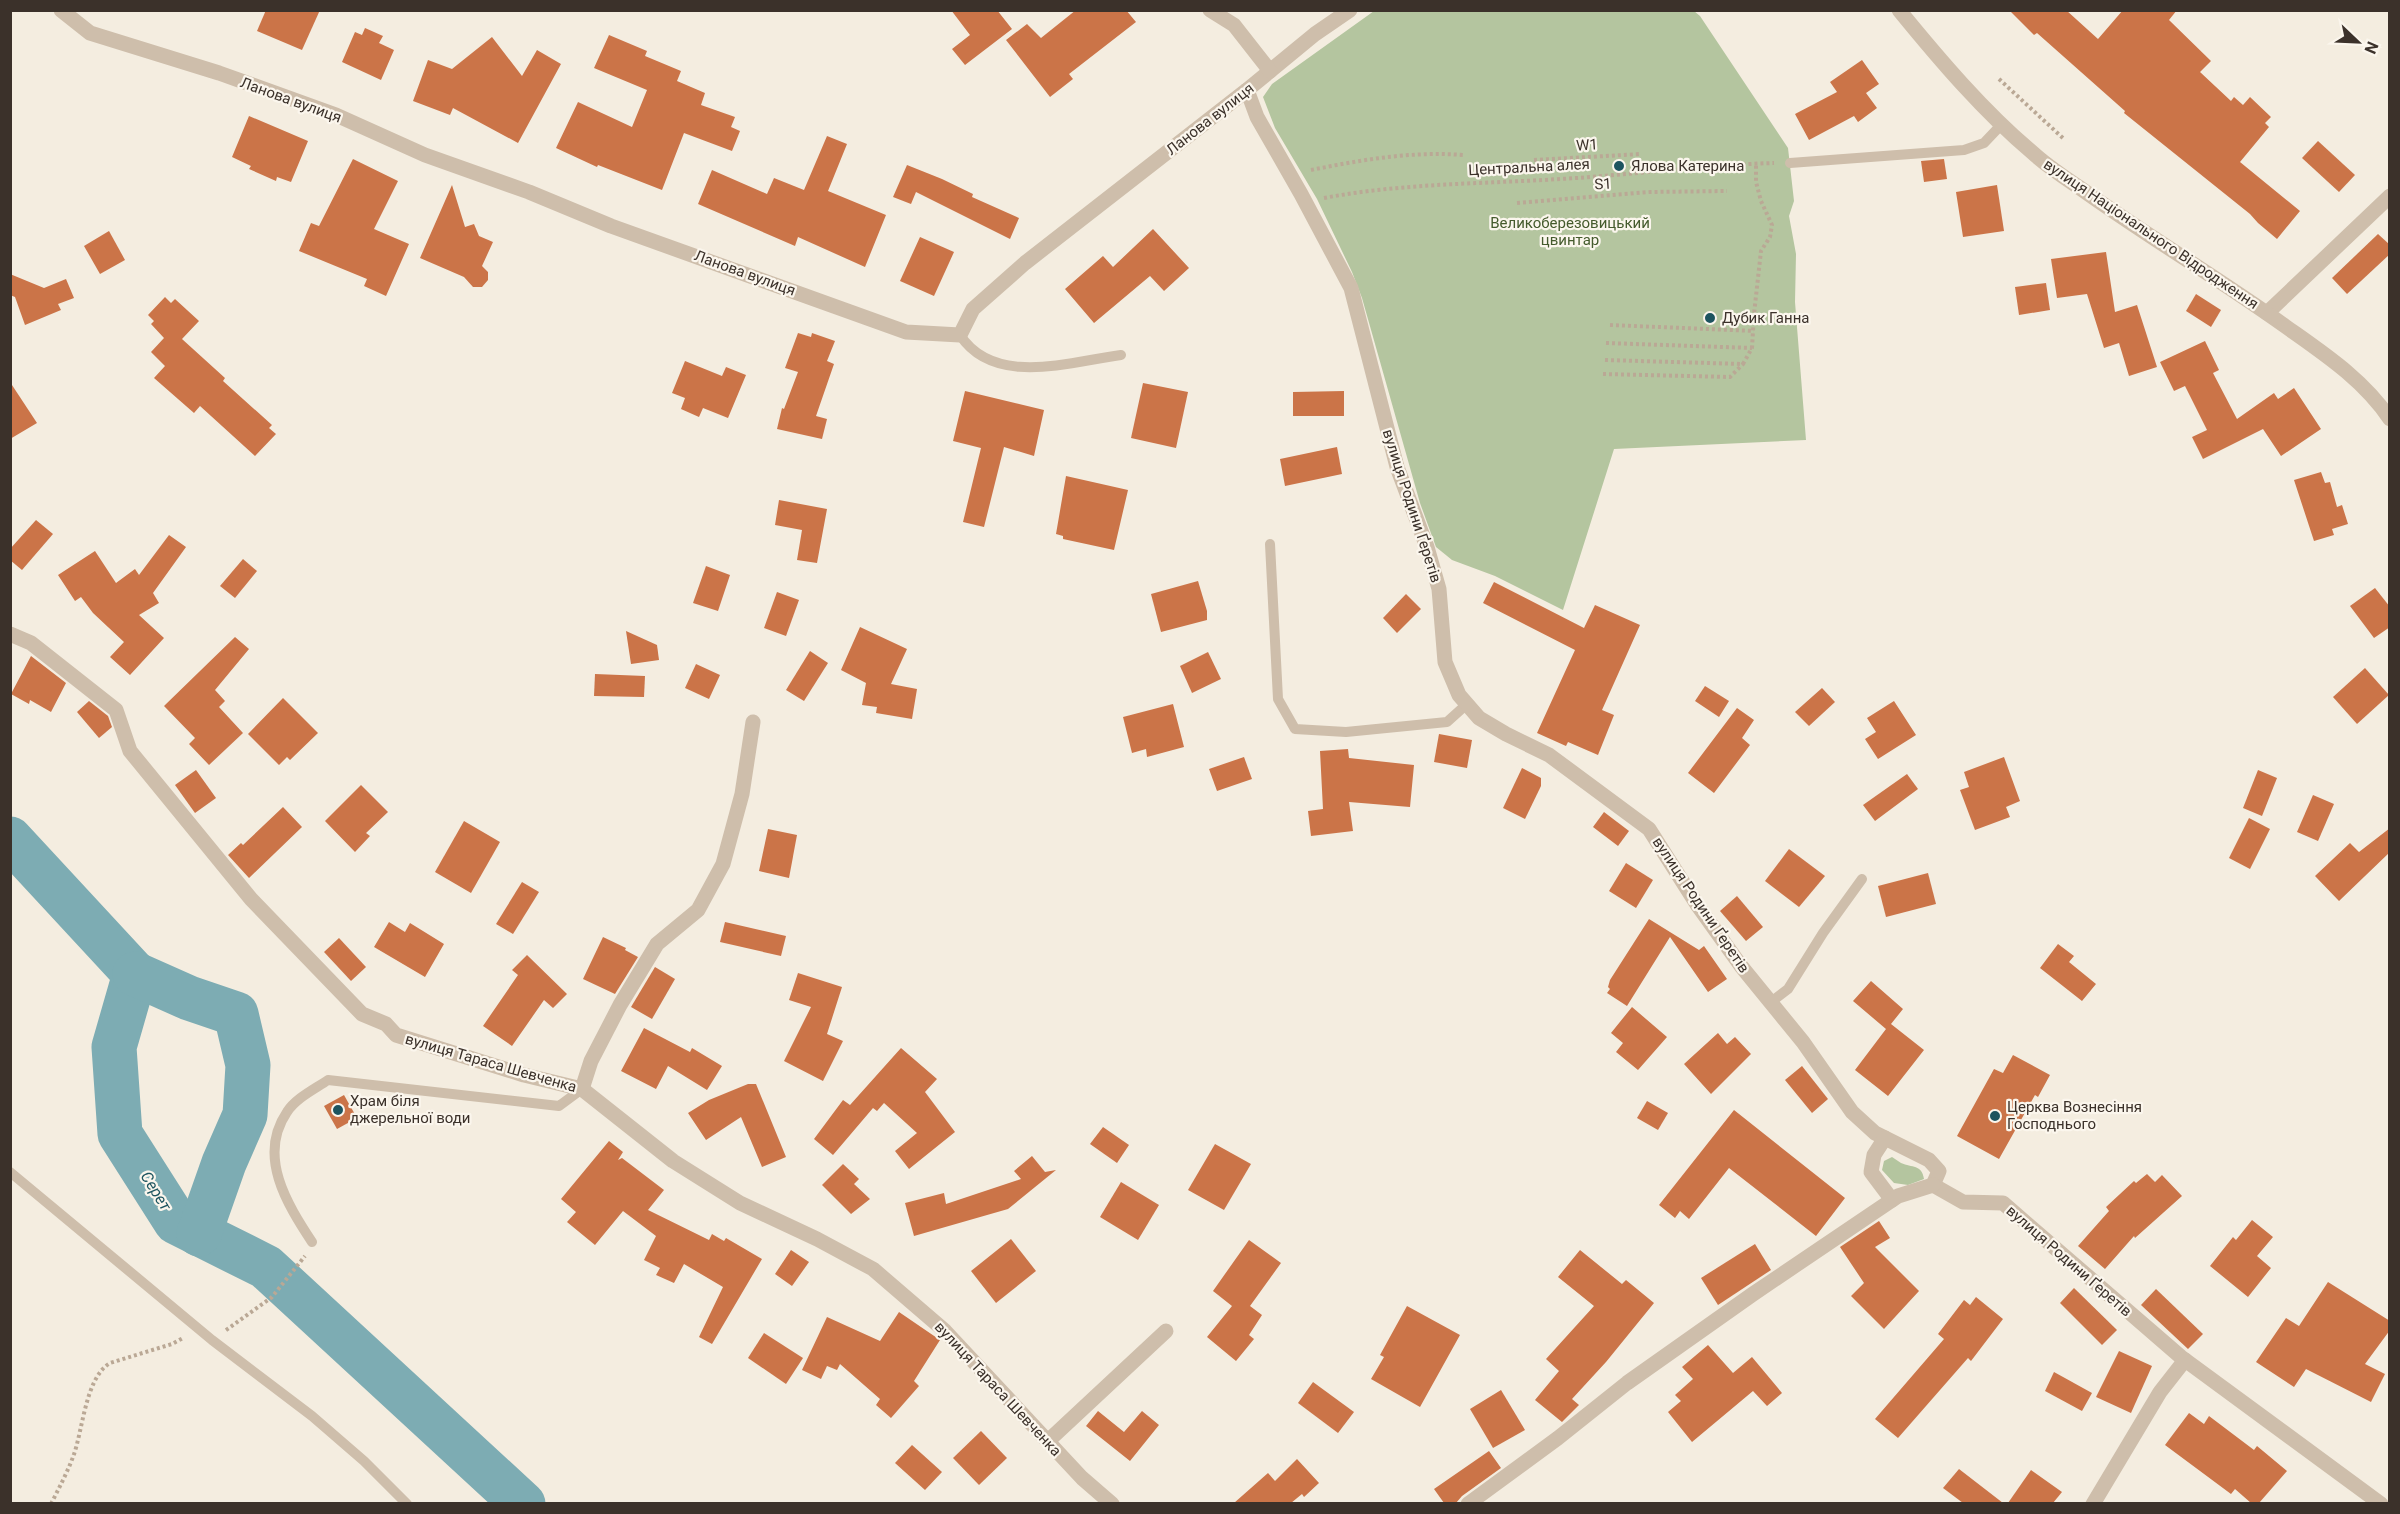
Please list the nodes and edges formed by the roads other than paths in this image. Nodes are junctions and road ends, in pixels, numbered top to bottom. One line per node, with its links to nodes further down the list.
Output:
1 (61, 10): 11 (street, Ланова вулиця)
2 (1210, 10): 5 (street)
3 (1350, 10): 5 (street, Ланова вулиця)
4 (1899, 10): 7 (street, вулиця Національного Відродження)
5 (1270, 71): 6 (street, Ланова вулиця)
6 (1247, 90): 11 (street, Ланова вулиця); 16 (street, вулиця Родини Ґеретів)
7 (2002, 124): 8 (lane); 10 (street, вулиця Національного Відродження)
8 (1790, 163)
9 (2390, 196): 10 (street)
10 (2267, 313): 13 (street, вулиця Національного Відродження)
11 (960, 335): 12 (lane)
12 (1121, 355)
13 (2390, 419)
14 (1270, 544): 16 (lane)
15 (10, 634): 20 (street, вулиця Тараса Шевченка)
16 (1467, 704): 19 (street, вулиця Родини Ґеретів)
17 (753, 722): 20 (street)
18 (1862, 879): 19 (lane)
19 (1771, 1002): 21 (street, вулиця Родини Ґеретів)
20 (582, 1089): 25 (lane); 28 (street, вулиця Тараса Шевченка)
21 (1885, 1138): 23 (street, вулиця Родини Ґеретів); 24 (street)
22 (10, 1172): 29 (lane)
23 (1933, 1185): 24 (street); 27 (street, вулиця Родини Ґеретів)
24 (1892, 1200): 31 (street)
25 (312, 1242)
26 (1166, 1330): 28 (street)
27 (2185, 1360): 32 (street); 33 (street, вулиця Родини Ґеретів)
28 (1048, 1441): 30 (street, вулиця Тараса Шевченка)
29 (407, 1503)
30 (1112, 1503)
31 (1468, 1503)
32 (2093, 1503)
33 (2381, 1503)

